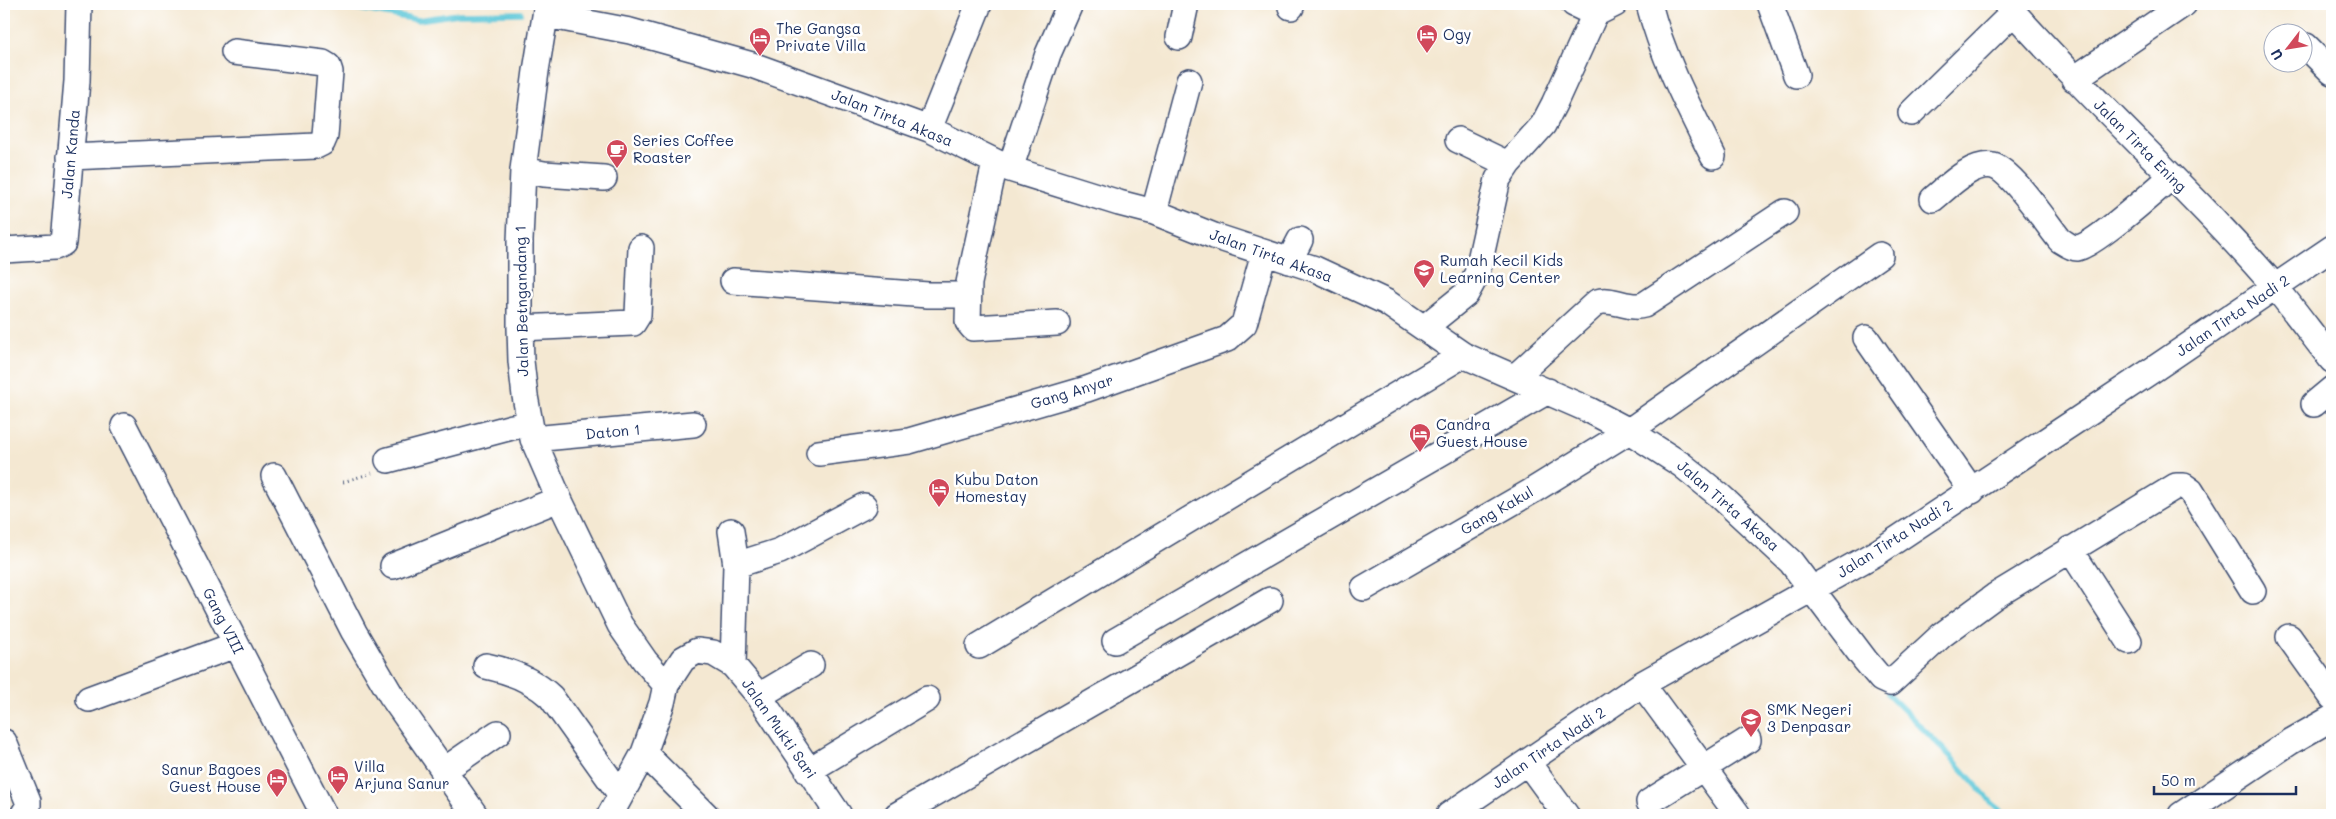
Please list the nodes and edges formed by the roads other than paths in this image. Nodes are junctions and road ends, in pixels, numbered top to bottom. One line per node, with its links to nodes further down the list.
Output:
1 (78, 4): 22 (street, Jalan Kanda)
2 (979, 4): 19 (street)
3 (1070, 4): 24 (street)
4 (1186, 4): 11 (street)
5 (1649, 4): 21 (street)
6 (1770, 4): 15 (street)
7 (2184, 4): 16 (street)
8 (1595, 7): 23 (street)
9 (2010, 8): 16 (street, Jalan Tirta Ening); 18 (street)
10 (546, 9): 19 (street, Jalan Tirta Akasa); 25 (street, Jalan Betngandang 1)
11 (1179, 37)
12 (234, 52): 22 (street)
13 (2314, 54): 14 (street)
14 (2332, 72)
15 (1796, 75)
16 (2074, 79): 26 (street, Jalan Tirta Ening)
17 (1189, 82): 29 (street)
18 (1911, 113)
19 (929, 129): 24 (street, Jalan Tirta Akasa)
20 (1458, 140): 23 (street)
21 (1713, 156)
22 (70, 157): 33 (street, Jalan Kanda)
23 (1508, 164): 40 (street)
24 (1002, 166): 29 (street, Jalan Tirta Akasa); 38 (street)
25 (523, 170): 27 (street); 41 (street, Jalan Betngandang 1)
26 (2171, 177): 28 (street); 37 (street, Jalan Tirta Ening)
27 (604, 178)
28 (1933, 200)
29 (1154, 212): 34 (street, Jalan Tirta Akasa)
30 (1785, 212): 45 (street)
31 (641, 248): 41 (street)
32 (2332, 248): 37 (street, Jalan Tirta Nadi 2)
33 (4, 250)
34 (1264, 253): 40 (street, Jalan Tirta Akasa); 51 (street, Gang Anyar)
35 (1880, 256): 49 (street, Gang Kakul)
36 (733, 281): 38 (street)
37 (2276, 288): 44 (street, Jalan Tirta Ening); 54 (street, Jalan Tirta Nadi 2)
38 (967, 295): 39 (street)
39 (1057, 323)
40 (1425, 327): 43 (street, Jalan Tirta Akasa)
41 (520, 328): 50 (street, Jalan Betngandang 1)
42 (1866, 338): 54 (street)
43 (1464, 355): 45 (street, Jalan Tirta Akasa); 69 (street)
44 (2332, 360)
45 (1515, 377): 46 (street, Jalan Tirta Akasa)
46 (1548, 391): 49 (street, Jalan Tirta Akasa); 66 (street)
47 (693, 424): 50 (street, Daton 1)
48 (124, 426): 68 (street, Gang VIII)
49 (1629, 431): 61 (street, Gang Kakul); 62 (street, Jalan Tirta Akasa)
50 (532, 432): 52 (street, Daton 1); 55 (street, Jalan Betngandang 1)
51 (818, 453)
52 (388, 460)
53 (274, 476): 86 (street)
54 (1972, 491): 62 (street, Jalan Tirta Nadi 2)
55 (559, 499): 60 (street); 74 (street, Jalan Betngandang 1)
56 (864, 506): 59 (street)
57 (730, 531): 59 (street)
58 (2070, 549): 62 (street, Jalan Tirta Akasa); 63 (street); 67 (street)
59 (736, 565): 70 (street)
60 (393, 566)
61 (1364, 588)
62 (1813, 588): 73 (street, Jalan Tirta Nadi 2)
63 (2253, 591)
64 (1270, 600): 95 (street)
65 (2289, 638): 76 (street)
66 (1115, 640)
67 (2129, 641)
68 (235, 645): 78 (street); 91 (street, Gang VIII)
69 (979, 646)
70 (733, 665): 74 (street, Jalan Mukti Sari); 75 (street, Jalan Mukti Sari)
71 (486, 666): 89 (street)
72 (811, 666): 75 (street)
73 (1642, 684): 84 (street, Jalan Tirta Nadi 2); 85 (street)
74 (666, 685): 83 (street, Jalan Mukti Sari)
75 (759, 696): 87 (street, Jalan Mukti Sari)
76 (2332, 697)
77 (927, 699): 87 (street)
78 (89, 700)
79 (2332, 718): 99 (street)
80 (498, 733): 86 (street)
81 (1748, 740): 85 (street)
82 (4, 742): 90 (street)
83 (644, 753): 89 (street, Jalan Mukti Sari); 93 (street)
84 (1528, 763): 96 (street, Jalan Tirta Nadi 2); 97 (street)
85 (1704, 768): 88 (street); 98 (street)
86 (443, 771): 92 (street)
87 (808, 771): 94 (street, Jalan Mukti Sari)
88 (1649, 802)
89 (615, 805)
90 (22, 815)
91 (324, 815)
92 (475, 815)
93 (706, 815)
94 (839, 815)
95 (897, 815)
96 (1449, 815)
97 (1566, 815)
98 (1738, 815)
99 (2181, 815)

